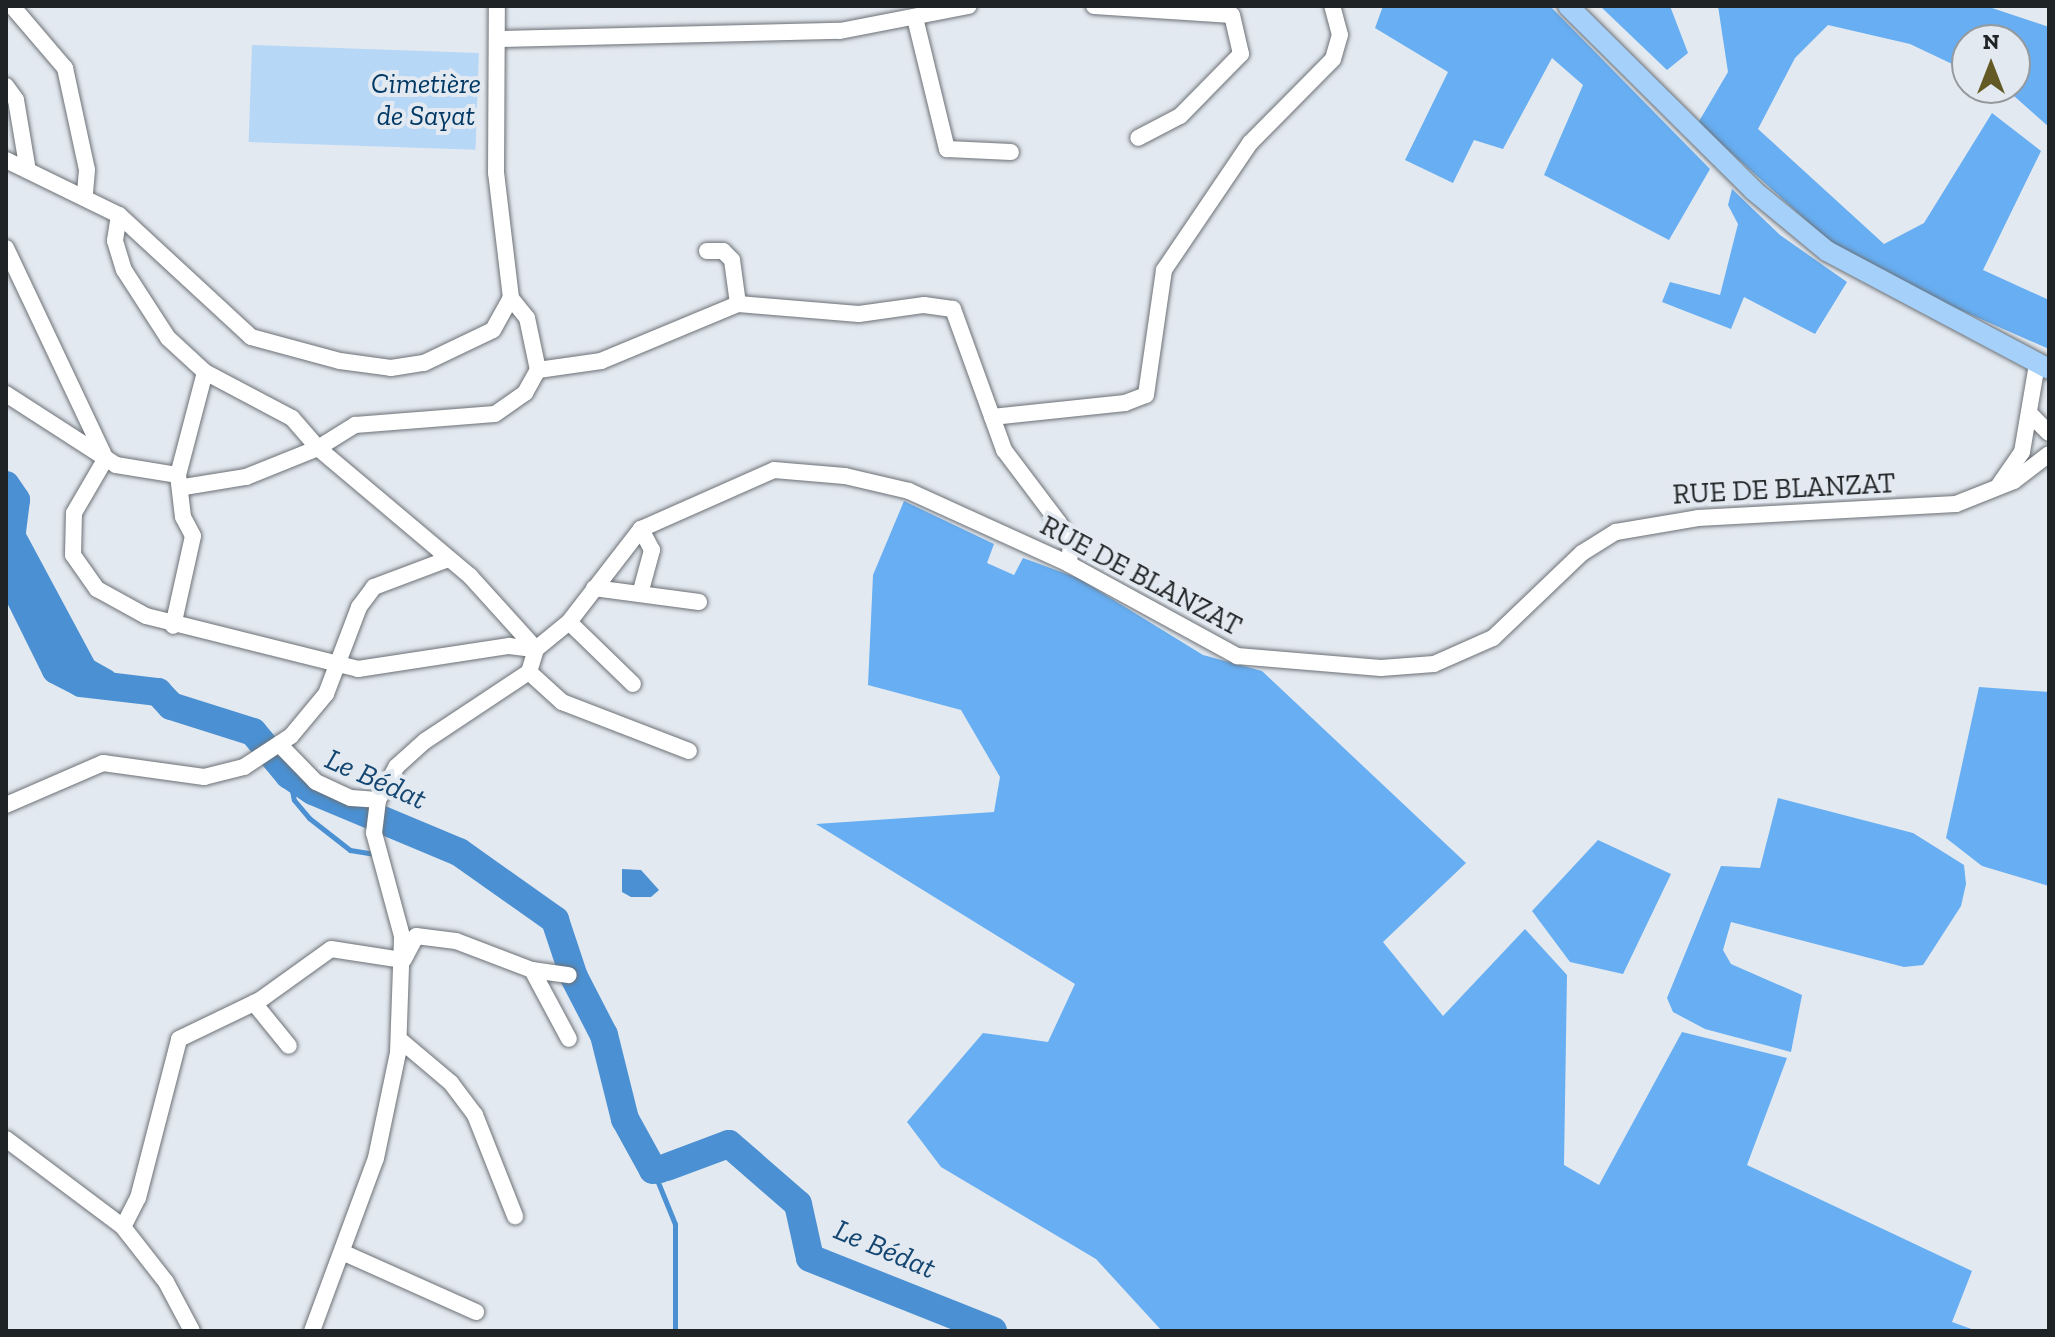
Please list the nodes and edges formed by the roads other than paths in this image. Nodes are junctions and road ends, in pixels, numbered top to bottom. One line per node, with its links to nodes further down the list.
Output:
1 (12, 6): 14 (street)
2 (497, 6): 8 (street)
3 (969, 6): 7 (street)
4 (1094, 6): 10 (street)
5 (1332, 6): 25 (street)
6 (1568, 6): 20 (main road)
7 (915, 18): 8 (street); 11 (street)
8 (501, 39): 18 (street)
9 (6, 86): 13 (street)
10 (1138, 138)
11 (1011, 152)
12 (6, 160): 13 (street)
13 (27, 165): 14 (street)
14 (85, 194): 15 (street)
15 (119, 215): 18 (street); 22 (street)
16 (6, 248): 29 (street)
17 (707, 251): 19 (street)
18 (511, 298): 21 (street)
19 (738, 304): 21 (street); 25 (street)
20 (2043, 366): 24 (street)
21 (538, 370): 27 (street)
22 (205, 372): 27 (street); 30 (street)
23 (6, 394): 29 (street)
24 (2029, 413): 26 (street); 31 (street)
25 (992, 417): 34 (street)
26 (2049, 433)
27 (318, 448): 30 (street); 33 (street)
28 (2049, 454): 31 (street, RUE DE BLANZAT)
29 (106, 458): 30 (street); 39 (street)
30 (181, 481): 39 (street)
31 (1992, 492): 34 (street, RUE DE BLANZAT)
32 (641, 529): 34 (street, RUE DE BLANZAT); 35 (street, RUE DE BLANZAT); 36 (street)
33 (446, 560): 40 (street); 41 (street)
34 (1069, 564)
35 (594, 588): 36 (street); 38 (street, RUE DE BLANZAT)
36 (640, 594): 37 (street)
37 (699, 602)
38 (569, 622): 40 (street, RUE DE BLANZAT); 43 (street)
39 (173, 626): 41 (street)
40 (536, 649): 41 (street); 42 (street)
41 (340, 668): 44 (street)
42 (529, 672): 45 (street); 46 (street)
43 (633, 684)
44 (272, 749): 46 (street); 47 (street)
45 (689, 751)
46 (378, 804): 48 (street)
47 (6, 805)
48 (394, 912): 49 (street); 50 (street)
49 (416, 936): 50 (street); 51 (street)
50 (403, 960): 53 (street); 54 (street)
51 (532, 970): 52 (street); 55 (street)
52 (569, 975)
53 (254, 1003): 56 (street); 59 (street)
54 (399, 1039): 58 (street); 60 (street)
55 (569, 1039)
56 (289, 1046)
57 (6, 1139): 59 (street)
58 (515, 1216)
59 (123, 1227): 62 (street)
60 (342, 1252): 61 (street); 63 (street)
61 (476, 1312)
62 (192, 1331)
63 (312, 1331)

